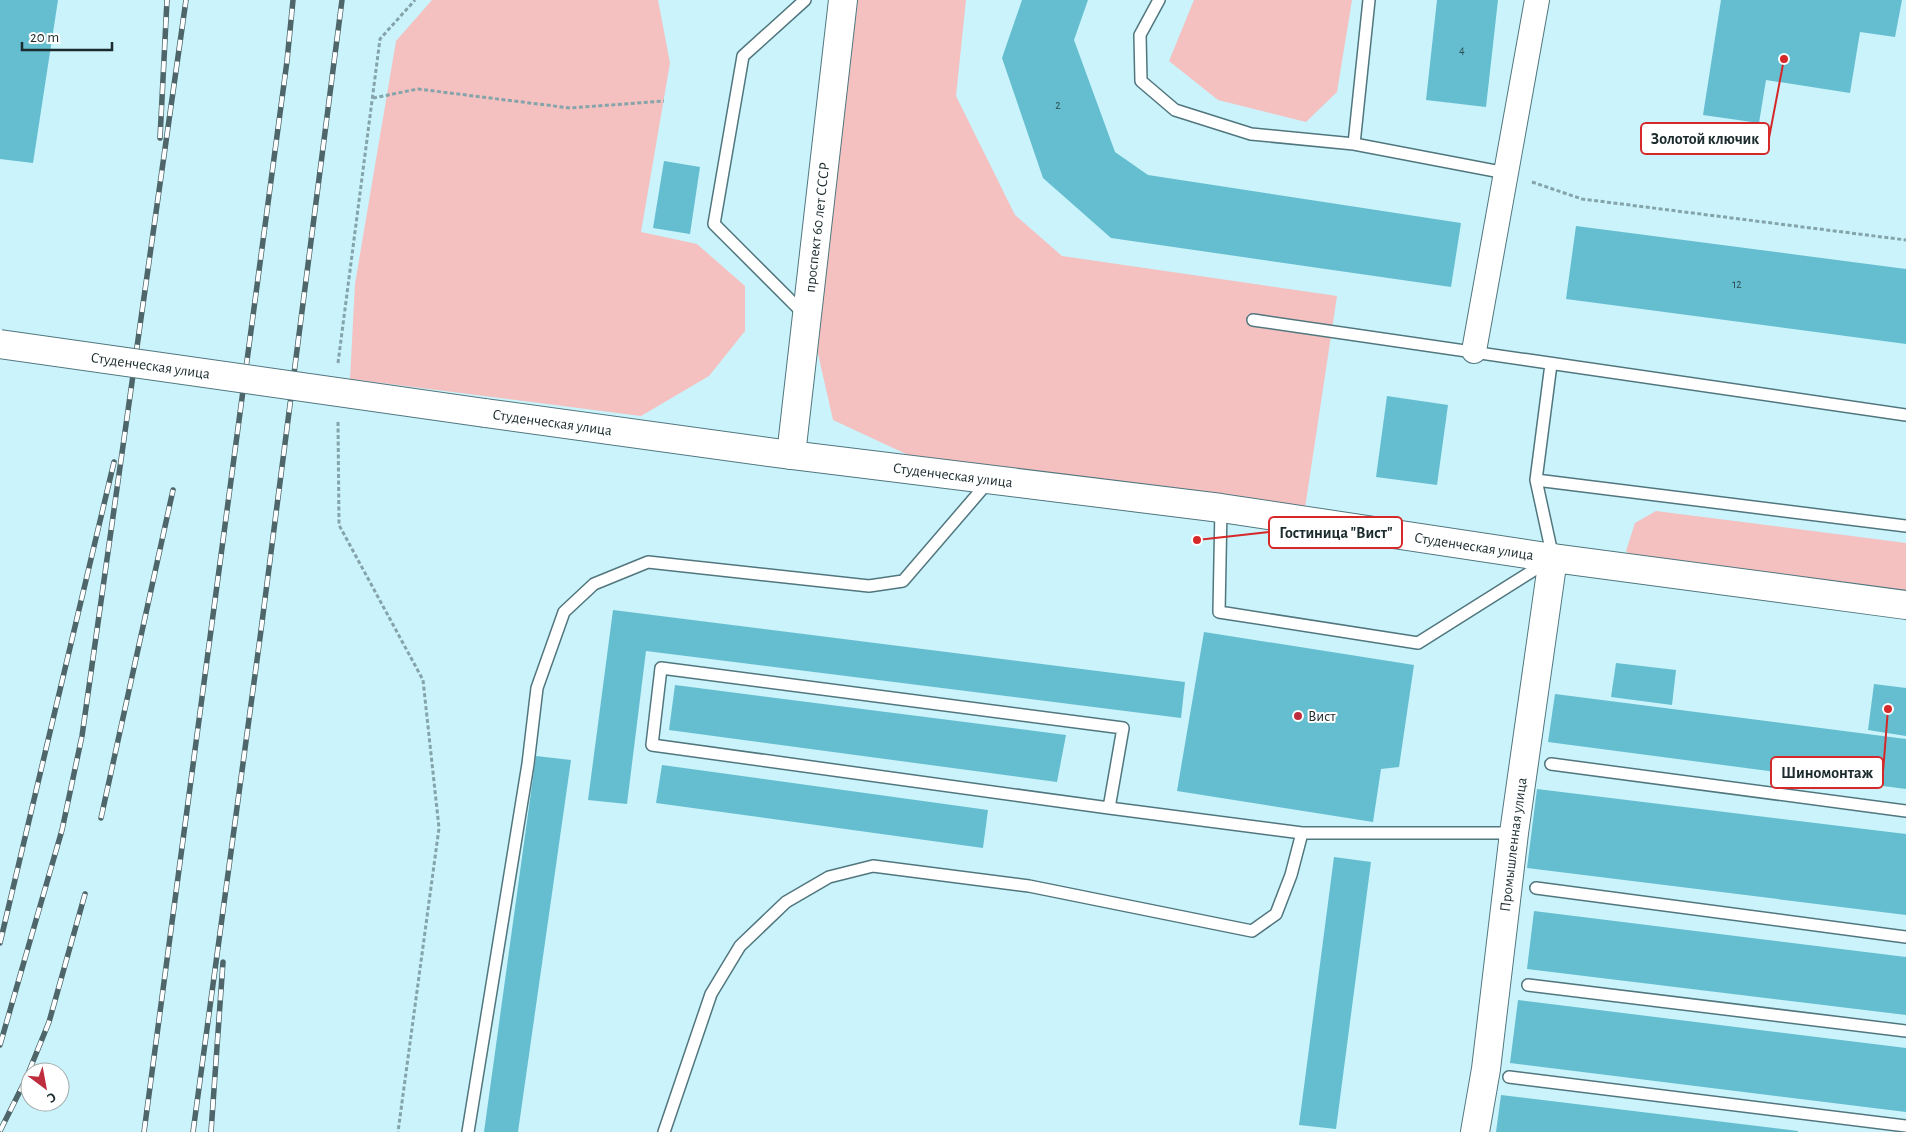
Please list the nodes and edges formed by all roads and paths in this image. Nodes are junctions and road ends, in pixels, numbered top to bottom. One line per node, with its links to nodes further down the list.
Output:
1 (415, 0): 7 (path)
2 (805, 0): 12 (lane)
3 (843, 0): 12 (main road, проспект 60 лет СССР)
4 (1159, 0): 9 (lane)
5 (1369, 0): 9 (lane)
6 (1537, 0): 10 (street)
7 (373, 98): 8 (path); 17 (path)
8 (664, 101)
9 (1354, 144): 10 (lane)
10 (1506, 173): 11 (path); 15 (street)
11 (1906, 240)
12 (806, 316): 20 (main road, проспект 60 лет СССР)
13 (1253, 320): 15 (lane)
14 (0, 344): 20 (main road, Студенческая улица, bridge)
15 (1474, 351): 16 (lane)
16 (1551, 364): 18 (lane); 21 (lane)
17 (338, 368)
18 (1906, 415)
19 (338, 417): 38 (path)
20 (791, 456): 22 (main road, Студенческая улица)
21 (1536, 480): 24 (lane); 25 (lane)
22 (989, 481): 23 (main road, Студенческая улица); 39 (lane)
23 (1221, 508): 25 (main road, Студенческая улица); 25 (lane)
24 (1906, 526)
25 (1553, 558): 26 (main road, Студенческая улица); 30 (main road, Промышленная улица)
26 (1906, 605)
27 (1551, 764): 29 (lane)
28 (1108, 808): 28 (lane); 31 (lane)
29 (1906, 811)
30 (1514, 832): 31 (lane); 41 (main road, Промышленная улица)
31 (1302, 833): 40 (lane)
32 (1536, 888): 33 (lane)
33 (1906, 936)
34 (1528, 986): 35 (lane)
35 (1906, 1031)
36 (1509, 1077): 37 (lane)
37 (1906, 1126)
38 (398, 1132)
39 (468, 1132)
40 (664, 1132)
41 (1475, 1132)

